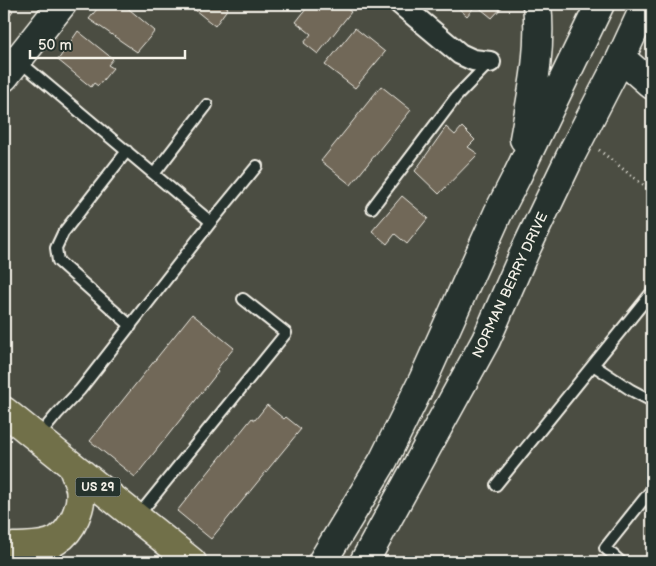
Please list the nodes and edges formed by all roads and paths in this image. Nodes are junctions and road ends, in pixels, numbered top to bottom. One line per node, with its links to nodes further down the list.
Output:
1 (400, 4): 7 (street)
2 (537, 4): 15 (main road)
3 (600, 4): 15 (main road)
4 (646, 4): 6 (main road, NORMAN BERRY DRIVE)
5 (55, 8): 8 (main road)
6 (621, 58): 9 (main road); 34 (main road, NORMAN BERRY DRIVE)
7 (490, 62): 17 (lane)
8 (11, 68): 12 (lane)
9 (652, 85)
10 (206, 106): 14 (lane)
11 (599, 150): 16 (path)
12 (127, 151): 14 (lane); 21 (lane)
13 (257, 166): 18 (lane)
14 (154, 174): 18 (lane)
15 (517, 176): 33 (main road)
16 (652, 192)
17 (372, 208)
18 (211, 222): 21 (lane)
19 (652, 292): 22 (lane)
20 (243, 299): 29 (lane)
21 (131, 326): 25 (lane)
22 (593, 365): 23 (lane); 27 (lane)
23 (652, 401)
24 (5, 414): 25 (main road, US 29)
25 (37, 438): 26 (main road, US 29)
26 (72, 466): 29 (main road, US 29); 30 (main road)
27 (496, 486)
28 (652, 489): 35 (lane)
29 (136, 517): 32 (main road, US 29)
30 (9, 546): 31 (main road)
31 (62, 562)
32 (192, 562)
33 (322, 562)
34 (364, 562)
35 (621, 562)

